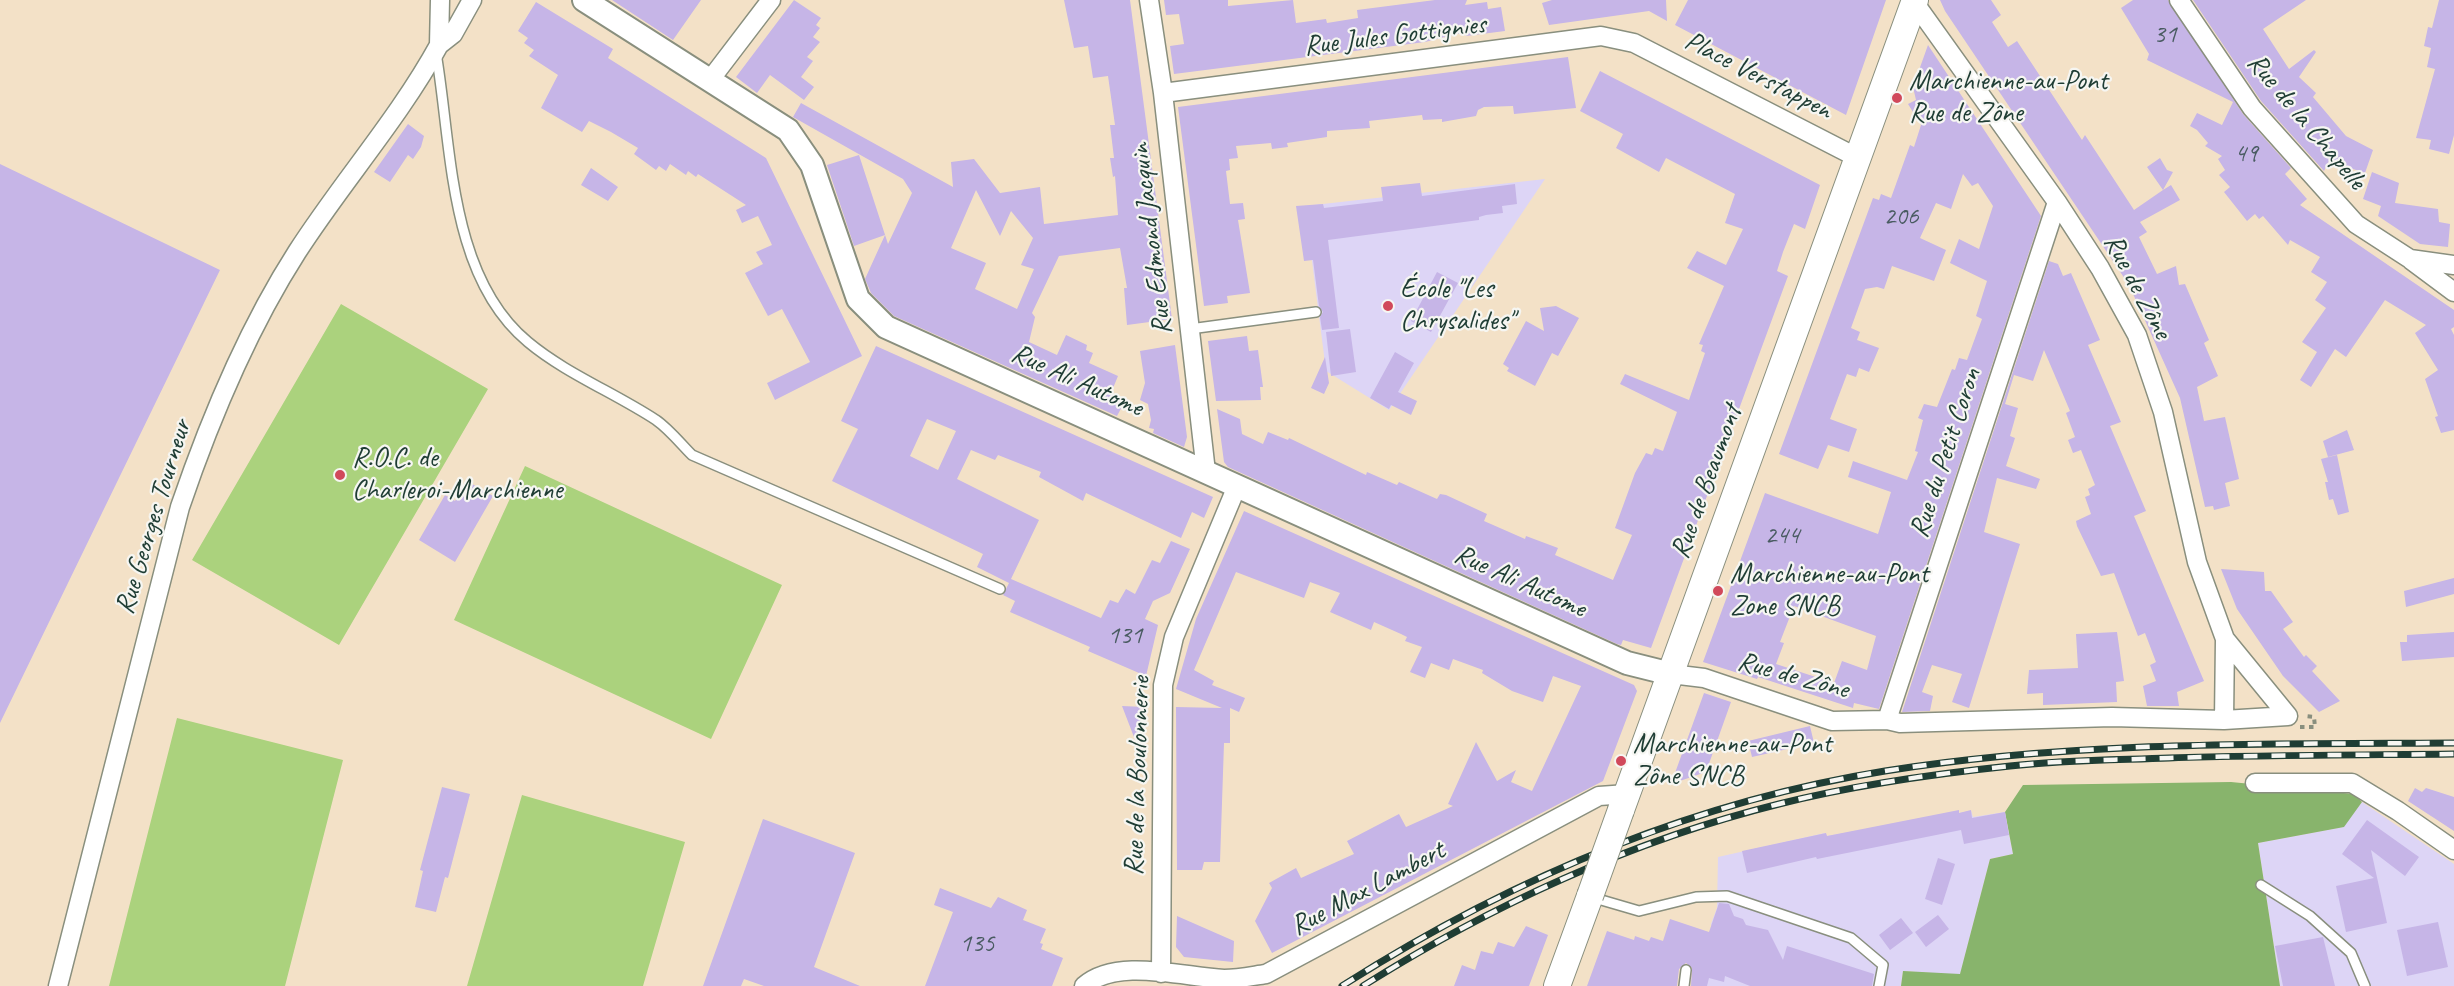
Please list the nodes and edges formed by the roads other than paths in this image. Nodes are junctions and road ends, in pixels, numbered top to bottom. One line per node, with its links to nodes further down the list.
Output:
1 (440, 0): 9 (street)
2 (472, 0): 9 (street, Rue Georges Tourneur)
3 (584, 0): 10 (street, Rue Ali Autome)
4 (771, 0): 10 (street)
5 (1149, 0): 11 (street, Rue Edmond Jacquin)
6 (2179, 0): 14 (street, Rue de la Chapelle)
7 (1915, 1): 12 (main road, Rue de Beaumont); 13 (street, Rue de Zône)
8 (1635, 43): 11 (street, Rue Jules Gottignies); 12 (street, Place Verstappen)
9 (437, 48): 21 (lane); 33 (street, Rue Georges Tourneur)
10 (710, 80): 19 (street, Rue Ali Autome)
11 (1162, 93): 18 (street, Rue Edmond Jacquin)
12 (1858, 158): 23 (main road, Rue de Beaumont)
13 (2057, 202): 22 (street, Rue de Zône); 24 (street, Rue du Petit Coron)
14 (2410, 259): 15 (street, Rue de la Chapelle); 16 (street, Rue de la Chapelle)
15 (2454, 265)
16 (2454, 292)
17 (1316, 312): 18 (lane)
18 (1190, 329): 19 (street, Rue Edmond Jacquin)
19 (1206, 472): 20 (street, Rue Ali Autome)
20 (1236, 486): 23 (street, Rue Ali Autome); 32 (street, Rue de la Boulonnerie)
21 (1000, 589)
22 (2225, 639): 25 (street, Rue de Zône); 25 (street, Rue de Zône)
23 (1671, 674): 24 (street, Rue de Zône); 27 (main road, Rue de Beaumont)
24 (1887, 720): 25 (street, Rue de Zône)
25 (2224, 720)
26 (2255, 783): 28 (street)
27 (1624, 802): 30 (main road, Rue de Beaumont, bridge); 32 (street, Rue Max Lambert)
28 (2454, 850)
29 (2261, 885): 38 (lane)
30 (1590, 896): 35 (main road, Rue de Beaumont); 37 (lane)
31 (1686, 970): 36 (lane)
32 (1161, 973): 34 (street, Rue Max Lambert)
33 (58, 986)
34 (1084, 986)
35 (1557, 986)
36 (1684, 986)
37 (1879, 986)
38 (2365, 986)

